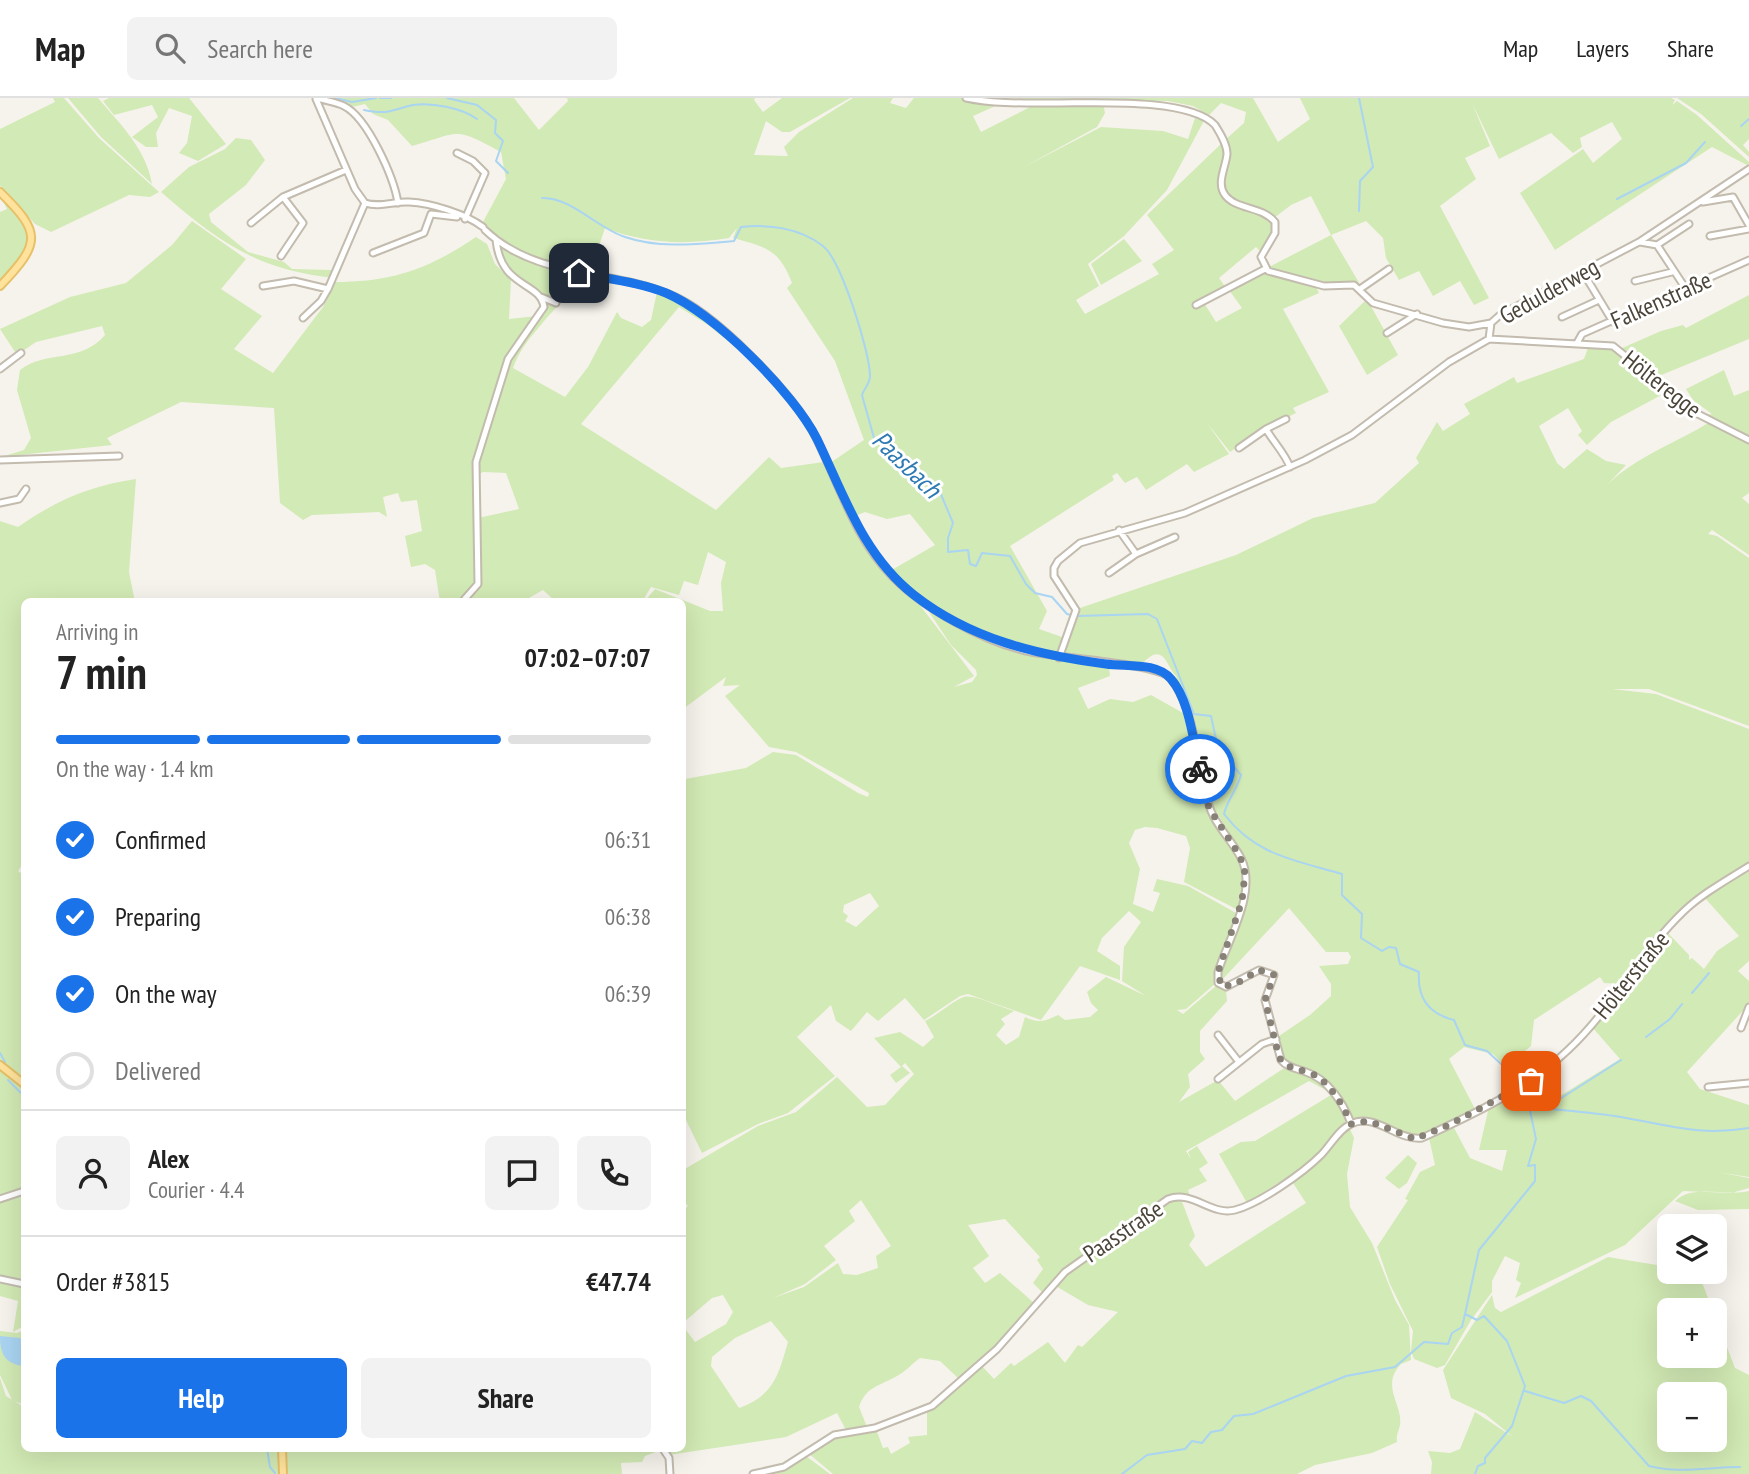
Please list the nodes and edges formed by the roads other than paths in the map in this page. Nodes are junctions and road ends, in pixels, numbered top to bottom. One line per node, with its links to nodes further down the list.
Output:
1 (316, 98): 5 (street); 9 (street)
2 (967, 98): 22 (street)
3 (457, 153): 11 (street)
4 (1749, 169): 10 (street, Gedulderweg)
5 (346, 170): 7 (street); 8 (street)
6 (0, 192): 27 (main road)
7 (283, 197): 12 (street); 20 (street)
8 (365, 203): 9 (street); 29 (street)
9 (398, 203): 11 (street)
10 (1700, 203): 14 (street); 17 (street, Gedulderweg)
11 (463, 218): 16 (street); 19 (street)
12 (251, 223)
13 (1689, 224): 18 (street)
14 (1749, 227): 15 (street)
15 (1710, 236)
16 (496, 240): 32 (street); 60 (street)
17 (1639, 242): 18 (street); 25 (street, Gedulderweg)
18 (1657, 245): 24 (street)
19 (373, 253)
20 (281, 256)
21 (1749, 260): 31 (street, Falkenstraße)
22 (1265, 269): 30 (street); 35 (street)
23 (1389, 269): 30 (street)
24 (1672, 272): 26 (street); 31 (street)
25 (1578, 274): 33 (street); 40 (street, Gedulderweg)
26 (1635, 281)
27 (0, 286)
28 (263, 286): 29 (street)
29 (328, 289): 38 (street)
30 (1360, 289): 36 (street)
31 (1686, 289): 39 (street, Falkenstraße)
32 (541, 297): 34 (street); 59 (street)
33 (1599, 300): 37 (street); 39 (street)
34 (556, 303)
35 (1196, 305)
36 (1417, 314): 40 (street); 41 (street)
37 (1562, 317)
38 (303, 318)
39 (1613, 322): 43 (street, Falkenstraße)
40 (1491, 323): 42 (street, Gedulderweg)
41 (1387, 332)
42 (1489, 339): 43 (street, Hölteregge); 52 (street, Gedulderweg)
43 (1577, 343): 48 (street, Hölteregge)
44 (21, 354): 45 (street)
45 (0, 369)
46 (1286, 419): 47 (street)
47 (1266, 429): 49 (street); 52 (street)
48 (1749, 440)
49 (1239, 448)
50 (119, 456): 51 (street)
51 (0, 460)
52 (1290, 467): 55 (street, Gedulderweg)
53 (26, 489): 54 (street)
54 (0, 503)
55 (1119, 530): 57 (street); 60 (street, Gedulderweg)
56 (1175, 537): 57 (street)
57 (1136, 554): 58 (street)
58 (1109, 573)
59 (466, 598)
60 (1059, 658): 65 (street)
61 (1749, 866): 72 (street, Hölterstraße)
62 (1749, 1007): 63 (street)
63 (1741, 1028)
64 (1218, 1035): 66 (street)
65 (1276, 1039): 66 (street); 72 (street)
66 (1238, 1062): 68 (street)
67 (0, 1065): 69 (main road)
68 (1218, 1079)
69 (21, 1082)
70 (1749, 1083): 71 (street)
71 (1708, 1087)
72 (1351, 1124): 81 (street, Paasstraße)
73 (21, 1192): 74 (street)
74 (0, 1199)
75 (0, 1279): 76 (street)
76 (21, 1283)
77 (282, 1452): 79 (main road)
78 (665, 1452): 80 (street)
79 (284, 1474)
80 (670, 1474)
81 (753, 1474)

